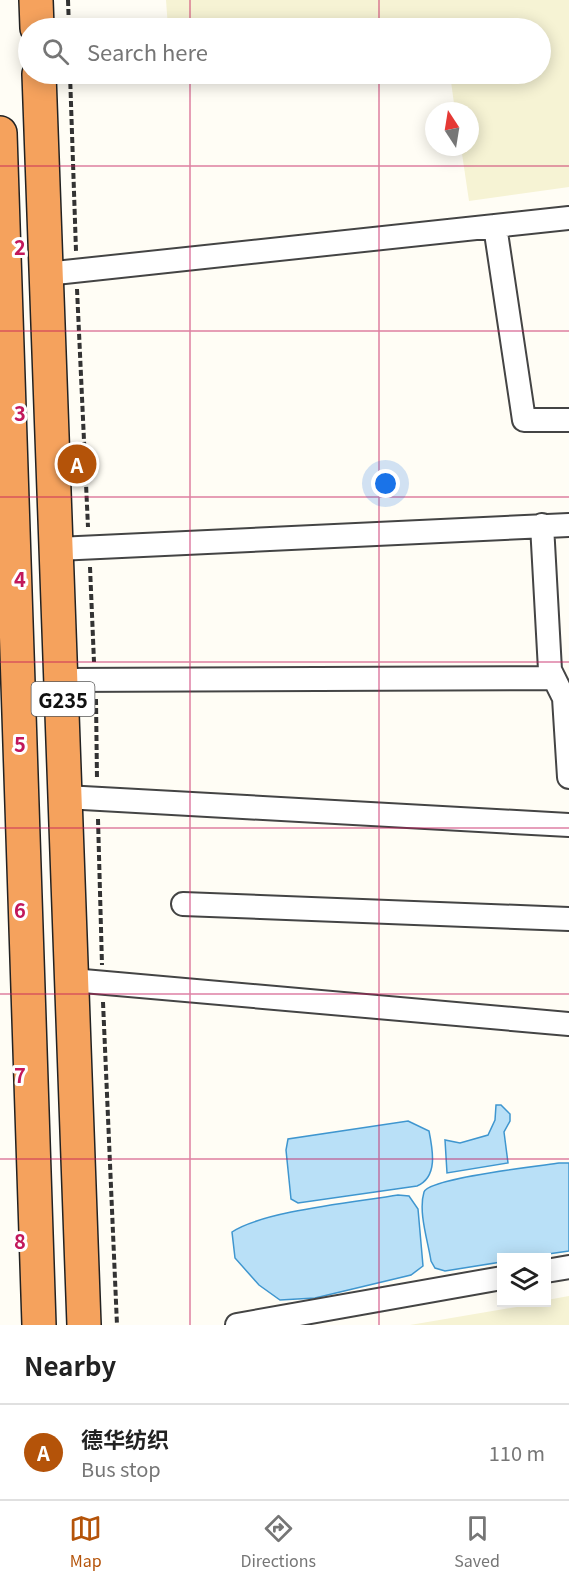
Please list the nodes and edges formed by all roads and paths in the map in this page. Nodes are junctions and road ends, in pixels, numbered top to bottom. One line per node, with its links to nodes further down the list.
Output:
1 (36, 0): 3 (highway)
2 (68, 0): 4 (path)
3 (37, 18)
4 (69, 18)
5 (39, 84): 9 (highway, G235)
6 (0, 133): 27 (highway, G235)
7 (569, 218): 8 (street)
8 (495, 226): 9 (street); 10 (street)
9 (46, 274): 13 (highway, G235)
10 (569, 420)
11 (542, 525): 12 (street); 13 (street); 14 (street)
12 (569, 525)
13 (57, 549): 15 (highway, G235)
14 (554, 678): 15 (street); 16 (street)
15 (62, 680): 18 (highway, G235)
16 (567, 698): 17 (street)
17 (569, 777)
18 (65, 797): 19 (street); 22 (highway, G235)
19 (569, 825)
20 (183, 904): 21 (street)
21 (569, 919)
22 (72, 980): 23 (street); 28 (highway, G235)
23 (569, 1024)
24 (569, 1267): 25 (street)
25 (551, 1269)
26 (497, 1279): 29 (street)
27 (39, 1325)
28 (84, 1325)
29 (237, 1325)

